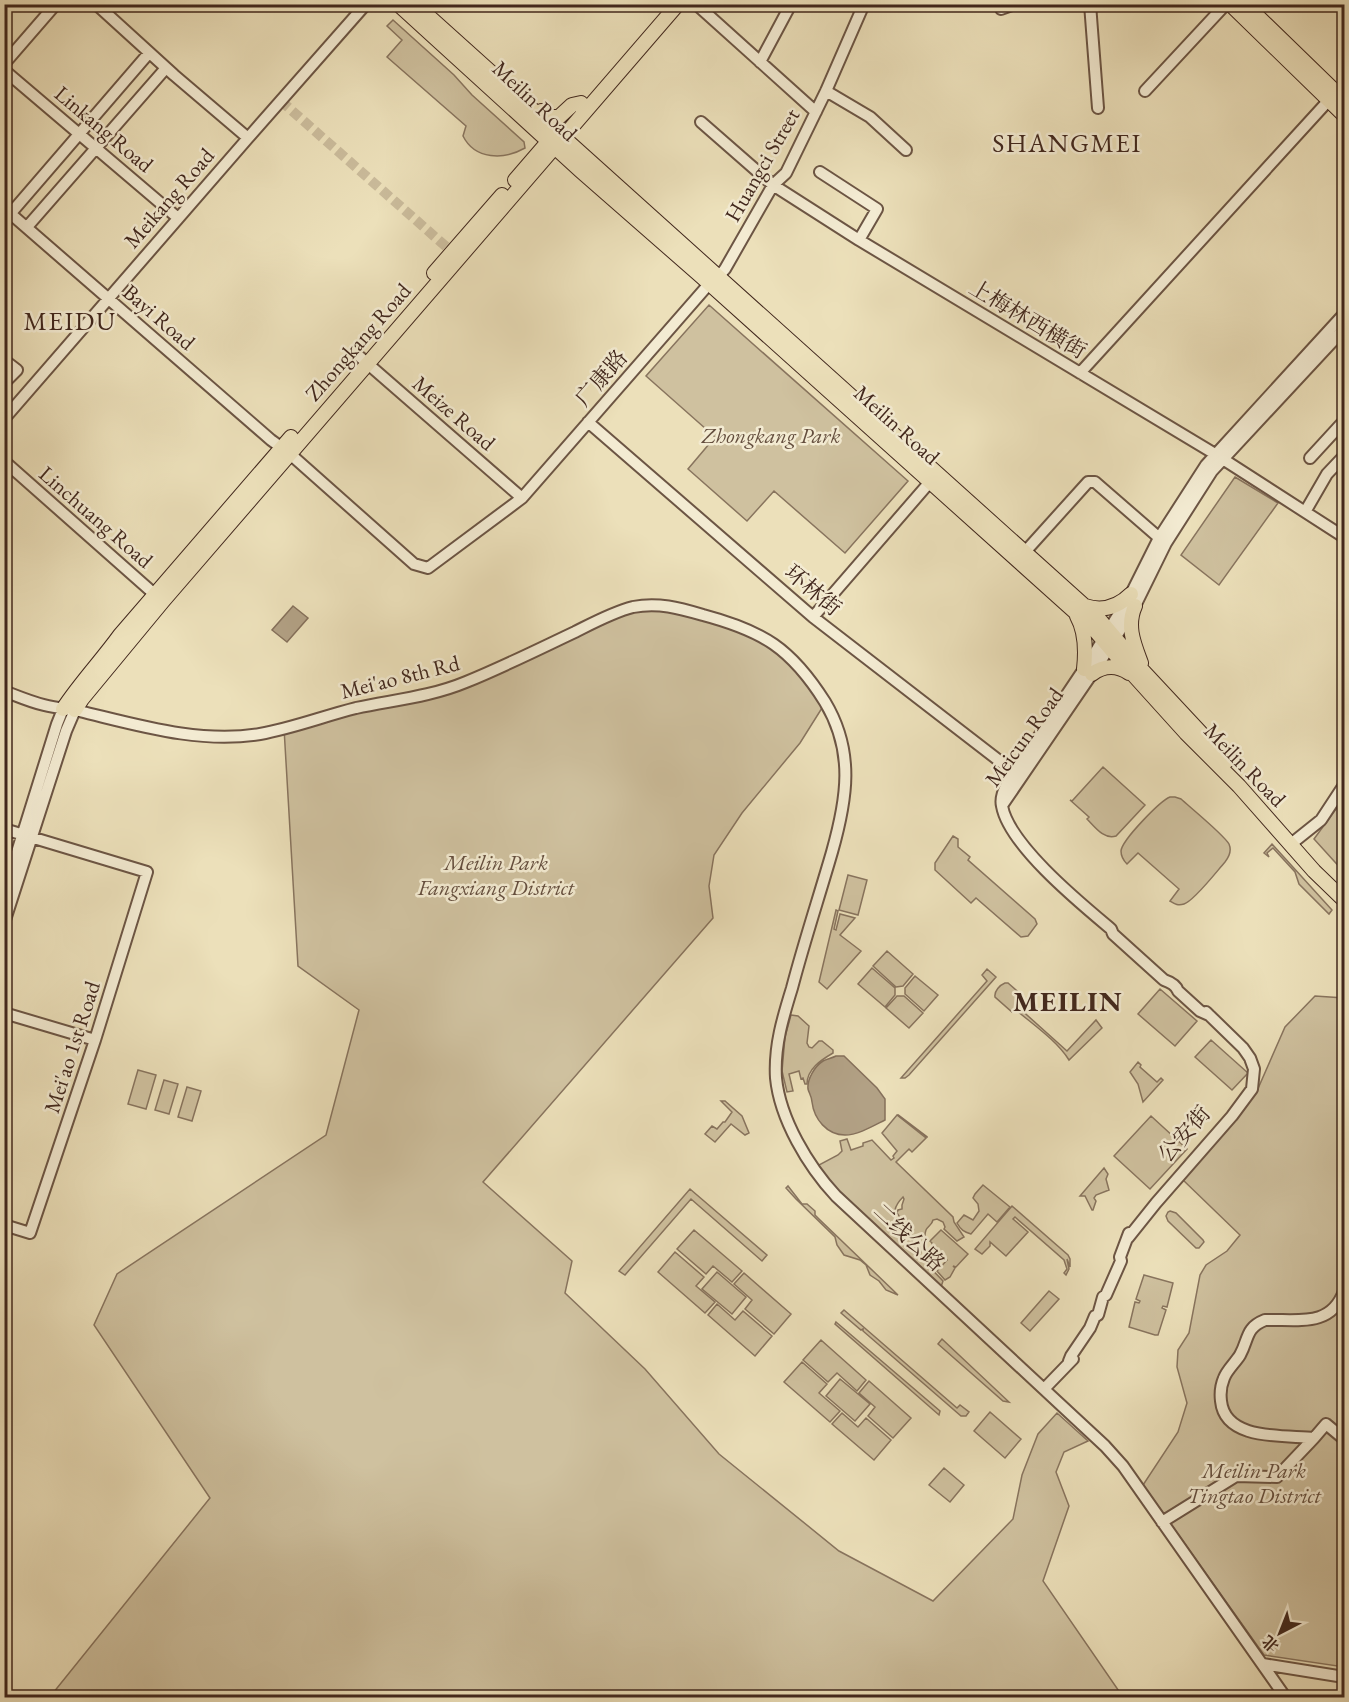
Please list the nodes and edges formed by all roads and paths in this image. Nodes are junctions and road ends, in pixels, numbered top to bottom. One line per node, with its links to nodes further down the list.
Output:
1 (56, 4): 18 (street)
2 (96, 4): 16 (street)
3 (366, 4): 32 (street, Meikang Road)
4 (398, 4): 25 (main road, Meilin Road)
5 (415, 4): 25 (main road, Meilin Road)
6 (666, 4): 26 (main road, Zhongkang Road)
7 (678, 4): 26 (main road, Zhongkang Road)
8 (696, 4): 17 (street)
9 (791, 4): 17 (street)
10 (864, 4): 21 (street, Huangci Street)
11 (1015, 4): 15 (street)
12 (1090, 4): 27 (street)
13 (1228, 4): 22 (street); 23 (main road)
14 (1245, 4): 24 (main road)
15 (1001, 9)
16 (149, 53): 19 (street); 31 (street)
17 (760, 62): 28 (street)
18 (4, 64)
19 (166, 68): 32 (street); 34 (street)
20 (4, 70): 31 (street, Linkang Road)
21 (826, 91): 28 (street, Huangci Street); 35 (street)
22 (1145, 91)
23 (1329, 100): 29 (main road); 50 (street)
24 (1344, 100)
25 (517, 104): 26 (main road); 33 (main road, Meilin Road); 38 (main road)
26 (585, 106): 33 (main road, Zhongkang Road); 36 (main road)
27 (1098, 108)
28 (816, 112): 39 (street, Huangci Street)
29 (1344, 115)
30 (701, 122): 39 (street, 上梅林西横街)
31 (80, 134): 34 (street, Linkang Road); 40 (street)
32 (248, 138): 41 (street, Meikang Road)
33 (556, 140): 36 (main road, Meilin Road); 38 (main road, Zhongkang Road)
34 (96, 148): 41 (street, Linkang Road); 42 (street)
35 (906, 150)
36 (585, 167): 38 (main road); 44 (main road, Meilin Road)
37 (820, 172): 43 (street)
38 (525, 176): 49 (main road, Zhongkang Road)
39 (773, 185): 43 (street, 上梅林西横街); 44 (street, Huangci Street)
40 (8, 210): 42 (street, Bayi Road)
41 (178, 218): 45 (street, Meikang Road)
42 (27, 227): 45 (street, Bayi Road)
43 (859, 240): 50 (street, 上梅林西横街)
44 (714, 280): 54 (street, 广康路); 60 (main road, Meilin Road); 65 (main road, Meilin Road)
45 (109, 299): 52 (street, Meikang Road); 55 (street, Bayi Road)
46 (1344, 314): 57 (street, Meicun Road)
47 (1344, 329): 57 (street, Meicun Road)
48 (4, 360): 51 (street)
49 (364, 360): 55 (main road, Zhongkang Road); 61 (street, Meize Road)
50 (1080, 373): 57 (street, 上梅林西横街)
51 (4, 383)
52 (4, 419)
53 (1344, 421): 58 (street)
54 (588, 422): 61 (street, 广康路); 69 (street, 环林街)
55 (286, 450): 61 (street, Bayi Road); 66 (main road, Zhongkang Road)
56 (1344, 456): 62 (street)
57 (1219, 457): 62 (street, 上梅林西横街); 64 (street, Meicun Road)
58 (1310, 458)
59 (4, 462): 66 (street, Linchuang Road)
60 (929, 483): 68 (main road, Meilin Road); 69 (street)
61 (522, 498)
62 (1305, 512): 63 (street, 上梅林西横街)
63 (1344, 537)
64 (1162, 540): 65 (street); 67 (street, Meicun Road)
65 (1024, 554): 68 (main road, Meilin Road)
66 (159, 597): 74 (main road, Zhongkang Road)
67 (1133, 600): 68 (main road); 70 (street, Meicun Road); 72 (main road)
68 (1078, 608): 70 (main road, Meilin Road); 71 (main road)
69 (813, 617): 76 (street, 环林街)
70 (1109, 639): 71 (street, Meicun Road); 72 (main road, Meilin Road)
71 (1088, 671): 72 (main road); 76 (street, Meicun Road)
72 (1139, 674): 80 (main road, Meilin Road); 83 (main road, Meilin Road)
73 (4, 691): 74 (street, Mei'ao 8th Rd)
74 (69, 709): 75 (street, Mei'ao 8th Rd); 79 (street)
75 (830, 710): 90 (street, 二线公路)
76 (1018, 775): 86 (street, Meicun Road)
77 (1344, 785): 80 (street)
78 (4, 829): 79 (street)
79 (28, 836): 82 (street); 84 (street); 87 (street, Mei'ao 1st Road)
80 (1296, 840): 81 (main road, Meilin Road)
81 (1344, 889)
82 (4, 894)
83 (1344, 900)
84 (4, 923)
85 (4, 1013): 87 (street)
86 (1209, 1016): 90 (street, 公安街)
87 (95, 1040): 88 (street, Mei'ao 1st Road)
88 (4, 1225)
89 (1344, 1291): 91 (street)
90 (1044, 1389): 93 (street, 二线公路)
91 (1314, 1438): 92 (street); 93 (street)
92 (1344, 1439)
93 (1162, 1522): 94 (street, 二线公路)
94 (1263, 1664): 95 (street); 96 (street, 二线公路)
95 (1344, 1677)
96 (1286, 1698)

